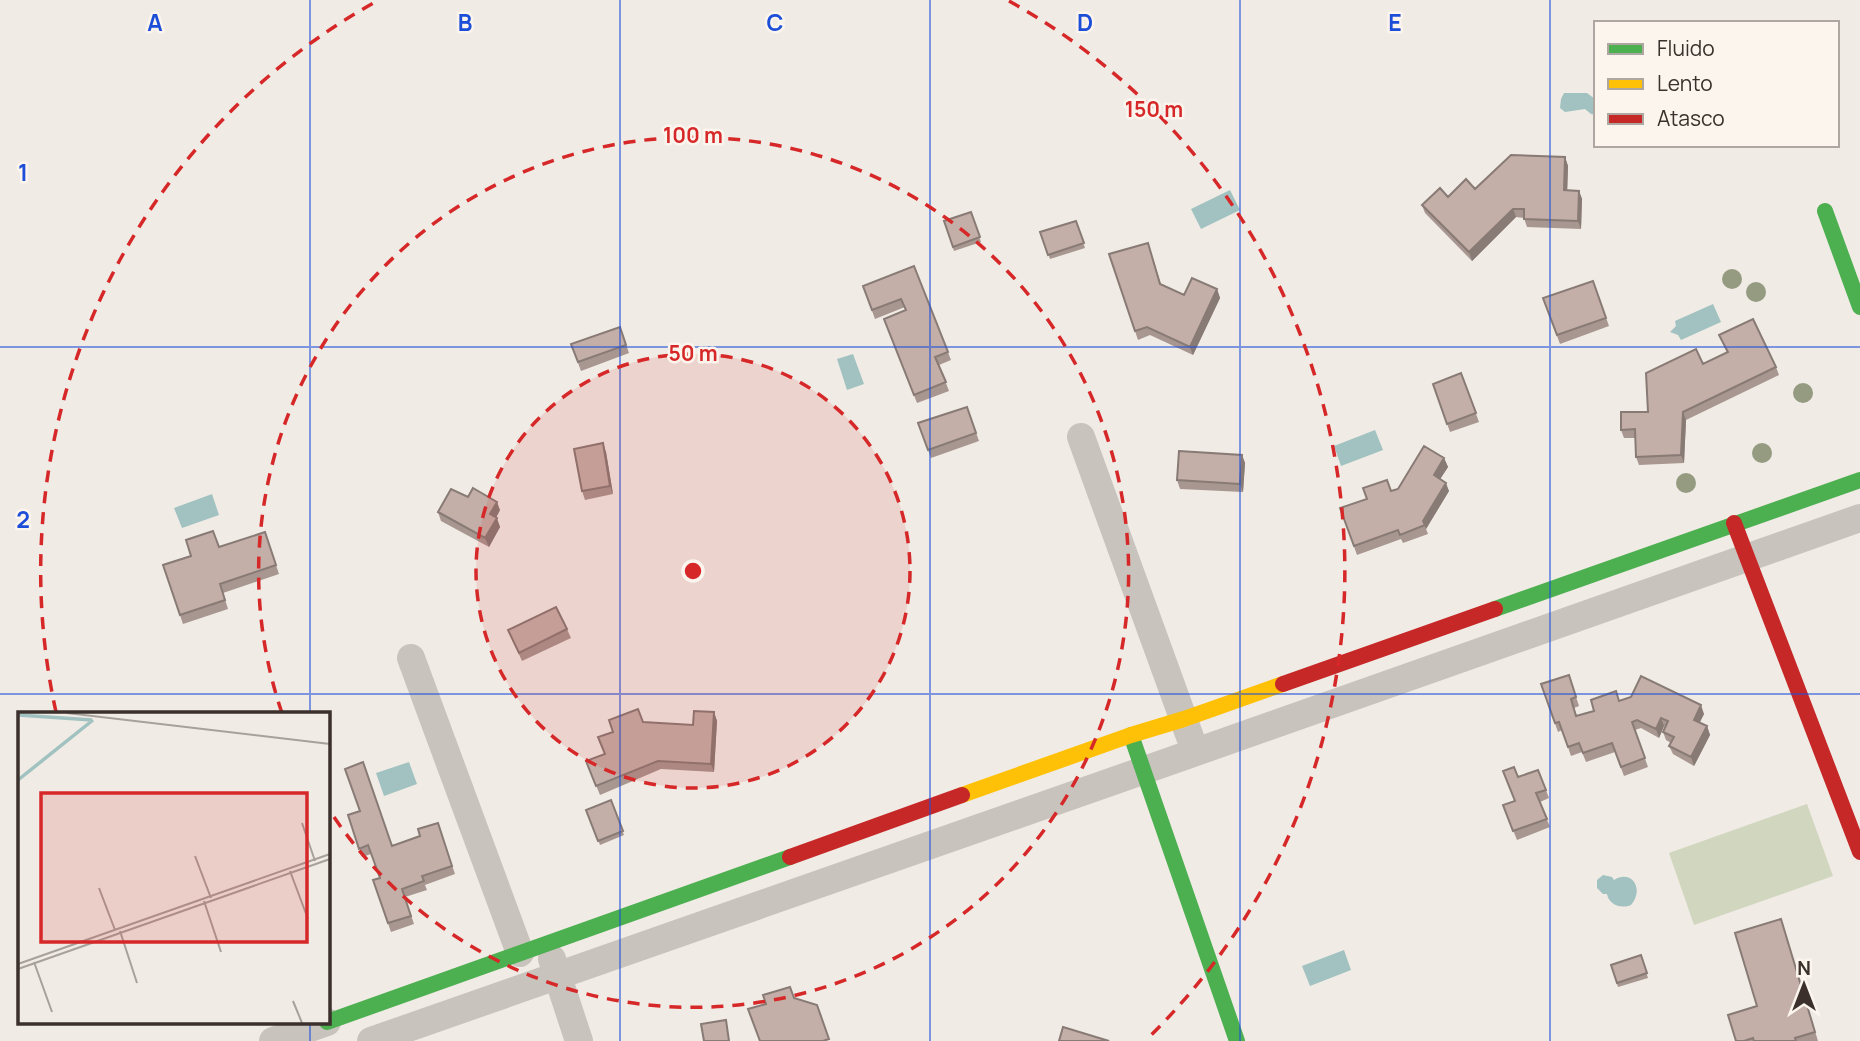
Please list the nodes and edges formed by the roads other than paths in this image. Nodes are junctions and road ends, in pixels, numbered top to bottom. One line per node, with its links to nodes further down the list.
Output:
1 (1825, 211): 2 (street)
2 (1860, 307)
3 (1081, 437): 9 (street)
4 (1860, 480): 6 (street)
5 (1860, 518): 7 (street)
6 (1734, 523): 7 (street); 9 (street)
7 (1747, 557): 11 (street); 13 (street)
8 (411, 658): 15 (street)
9 (1184, 719): 10 (street); 11 (street)
10 (1131, 735): 12 (street); 14 (street)
11 (1196, 752): 12 (street)
12 (1143, 771): 16 (street); 22 (street)
13 (1860, 852)
14 (547, 944): 15 (street); 16 (street)
15 (520, 953): 17 (street)
16 (558, 976): 20 (street); 21 (street)
17 (329, 1021)
18 (321, 1024): 19 (street)
19 (273, 1041)
20 (371, 1041)
21 (579, 1041)
22 (1237, 1041)

